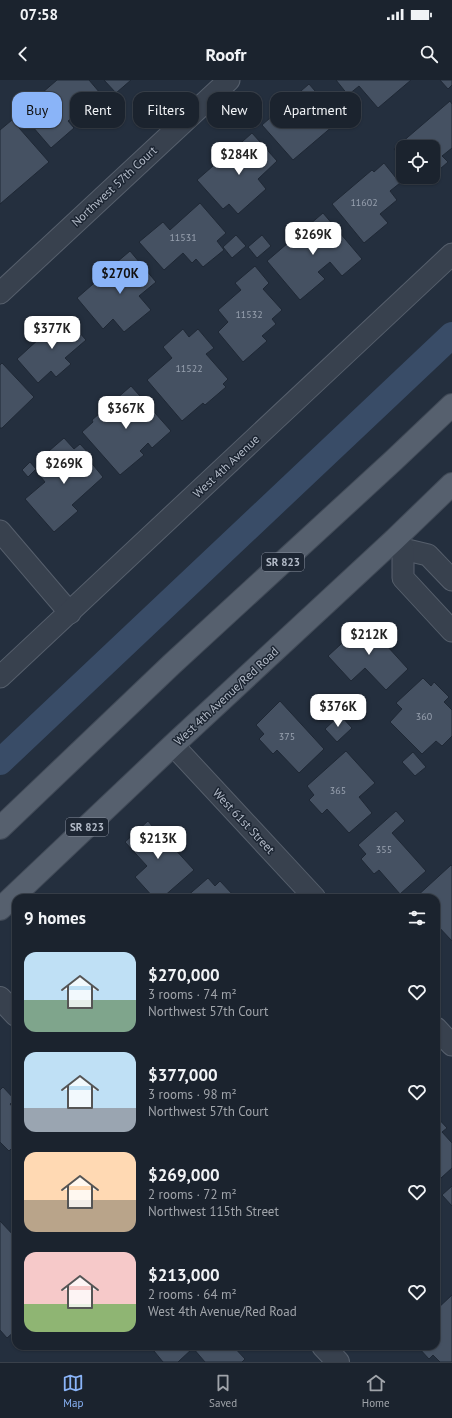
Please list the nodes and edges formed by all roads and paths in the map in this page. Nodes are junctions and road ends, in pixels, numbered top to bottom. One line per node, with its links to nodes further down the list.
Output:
1 (229, 80): 3 (street, Northwest 57th Court)
2 (452, 254): 9 (street, West 4th Avenue)
3 (0, 293)
4 (452, 405): 13 (main road, SR 823)
5 (452, 484): 7 (main road, West 4th Avenue/Red Road / SR 823)
6 (0, 531): 9 (street)
7 (398, 545): 8 (street); 10 (street); 12 (main road, West 4th Avenue/Red Road / SR 823)
8 (452, 580)
9 (70, 613): 11 (street, West 4th Avenue)
10 (452, 632)
11 (0, 677)
12 (173, 745): 14 (main road, West 4th Avenue/Red Road / SR 823); 15 (street, West 61st Street)
13 (0, 828)
14 (16, 894)
15 (312, 894)
16 (12, 898): 17 (main road, West 4th Avenue/Red Road / SR 823)
17 (0, 909)
18 (0, 998): 19 (street)
19 (12, 1011)
20 (440, 1032): 21 (street)
21 (452, 1045)
22 (327, 1350): 23 (street)
23 (338, 1362)

